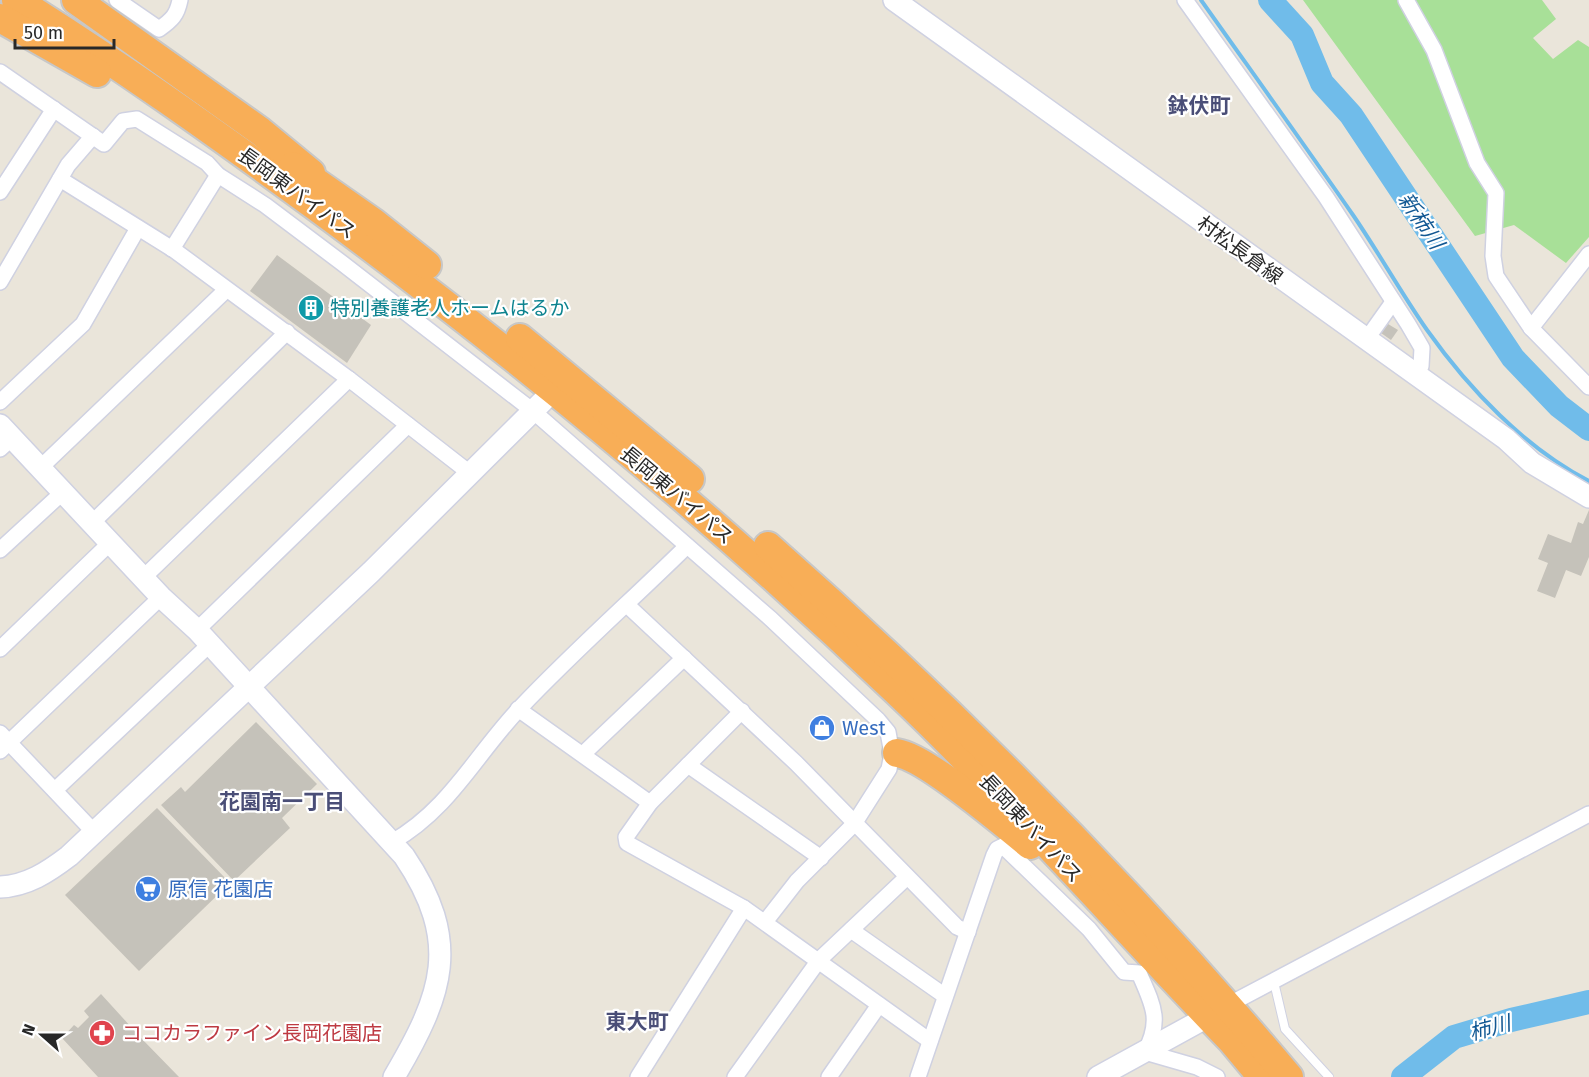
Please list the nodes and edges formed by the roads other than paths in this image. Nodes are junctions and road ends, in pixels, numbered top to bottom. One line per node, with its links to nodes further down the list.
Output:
1 (16, 0): 12 (highway, 長岡東バイパス)
2 (48, 0): 17 (highway, 長岡東バイパス)
3 (76, 0): 17 (highway)
4 (117, 0): 5 (street)
5 (180, 0)
6 (894, 0): 26 (street, 村松長倉線)
7 (1185, 0): 23 (street)
8 (1406, 0): 24 (street)
9 (0, 18): 12 (highway)
10 (2, 78): 11 (street)
11 (54, 109): 13 (street); 16 (street)
12 (207, 127): 65 (highway, 長岡東バイパス)
13 (93, 136): 14 (street); 15 (street)
14 (218, 175): 19 (street); 31 (street)
15 (60, 179): 18 (street); 21 (street)
16 (0, 192)
17 (373, 222): 74 (highway, 長岡東バイパス)
18 (138, 228): 19 (street); 30 (street)
19 (172, 249): 22 (street)
20 (1589, 254): 24 (street)
21 (0, 282)
22 (226, 290): 25 (street); 34 (street)
23 (1393, 302): 26 (street); 27 (street)
24 (1531, 328): 29 (street)
25 (287, 332): 28 (street); 38 (street)
26 (1366, 340): 27 (street, 村松長倉線)
27 (1416, 374): 37 (street, 村松長倉線)
28 (349, 379): 32 (street); 42 (street)
29 (1589, 387)
30 (0, 402)
31 (539, 405): 35 (street); 40 (street)
32 (408, 425): 35 (street); 45 (street)
33 (4, 437): 34 (street)
34 (39, 469): 36 (street)
35 (471, 474): 48 (street)
36 (62, 493): 38 (street); 41 (street)
37 (1589, 497)
38 (92, 523): 39 (street)
39 (110, 543): 42 (street); 46 (street)
40 (687, 546): 44 (street); 52 (street)
41 (0, 550)
42 (144, 577): 43 (street)
43 (161, 597): 45 (street); 51 (street)
44 (627, 605): 47 (street); 49 (street)
45 (203, 637): 48 (street); 55 (street)
46 (0, 649)
47 (684, 658): 50 (street); 53 (street)
48 (250, 687): 59 (street); 60 (street)
49 (518, 710): 53 (street); 60 (street)
50 (742, 711): 54 (street); 58 (street)
51 (3, 742): 55 (street)
52 (894, 753): 58 (street); 65 (highway)
53 (583, 754): 56 (street)
54 (688, 765): 56 (street); 61 (street)
55 (55, 790): 59 (street)
56 (650, 802): 64 (street)
57 (1589, 814): 71 (street)
58 (854, 824): 61 (street); 62 (street)
59 (93, 831): 63 (street)
60 (392, 842): 77 (street)
61 (820, 858): 66 (street)
62 (907, 877): 67 (street); 68 (street)
63 (0, 887)
64 (744, 908): 66 (street); 78 (street)
65 (1107, 910): 70 (highway, 長岡東バイパス)
66 (765, 922): 69 (street)
67 (851, 930): 69 (street); 72 (street)
68 (968, 932): 70 (street); 72 (street)
69 (819, 960): 73 (street); 79 (street)
70 (1152, 972): 74 (highway, 長岡東バイパス); 76 (street)
71 (1274, 982): 74 (street); 86 (lane)
72 (945, 996): 75 (street)
73 (879, 1005): 75 (street); 80 (street)
74 (1218, 1010): 76 (street); 84 (highway, 長岡東バイパス); 85 (highway, 長岡東バイパス)
75 (930, 1041): 81 (street)
76 (1145, 1052): 82 (street); 83 (street)
77 (394, 1077)
78 (638, 1077)
79 (735, 1077)
80 (829, 1077)
81 (918, 1077)
82 (1098, 1077)
83 (1217, 1077)
84 (1262, 1077)
85 (1289, 1077)
86 (1329, 1077)

